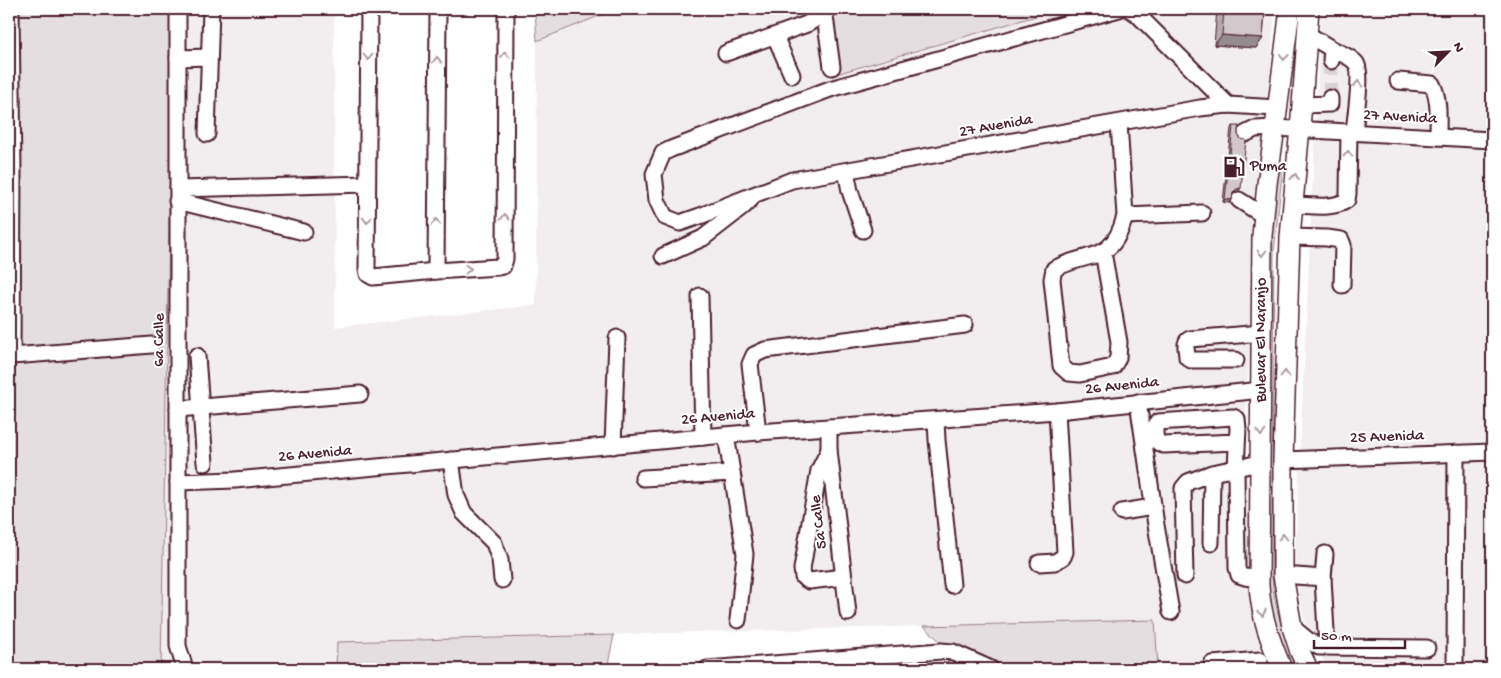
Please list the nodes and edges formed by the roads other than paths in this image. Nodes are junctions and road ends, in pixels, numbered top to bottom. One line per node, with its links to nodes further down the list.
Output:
1 (11, 9): 33 (street)
2 (178, 9): 16 (street, 6a Calle)
3 (211, 9): 15 (street)
4 (369, 9): 34 (street, one-way to 34)
5 (438, 9): 47 (street, one-way to 5)
6 (506, 9): 47 (street, one-way to 6)
7 (1119, 9): 35 (street, 27 Avenida)
8 (1129, 9): 20 (street)
9 (1290, 9): 23 (main road, Bulevar El Naranjo, one-way to 23)
10 (1309, 9): 12 (main road, Bulevar El Naranjo)
11 (824, 11): 13 (street); 17 (street)
12 (1307, 34): 21 (main road, Bulevar El Naranjo); 22 (street, one-way to 12)
13 (775, 36): 14 (street); 18 (street)
14 (726, 53)
15 (209, 57): 16 (street); 28 (street)
16 (178, 58): 36 (street, 6a Calle)
17 (832, 67)
18 (792, 75)
19 (1398, 81): 30 (street)
20 (1228, 105): 23 (street, 27 Avenida); 24 (street, 27 Avenida)
21 (1302, 105): 22 (street); 26 (main road, Bulevar El Naranjo)
22 (1357, 105): 27 (street)
23 (1277, 108): 25 (main road, Bulevar El Naranjo)
24 (1120, 122): 32 (street, 27 Avenida); 40 (street)
25 (1275, 128): 26 (street, 27 Avenida); 29 (street, 27 Avenida); 41 (main road, Bulevar El Naranjo)
26 (1300, 129): 27 (street, 27 Avenida); 38 (main road, Bulevar El Naranjo, one-way to 26)
27 (1351, 132): 30 (street, 27 Avenida); 38 (street, one-way to 27)
28 (207, 134)
29 (1245, 134)
30 (1438, 137): 31 (street, 27 Avenida)
31 (1492, 140)
32 (846, 171): 35 (street, 27 Avenida); 42 (street)
33 (11, 172): 53 (street)
34 (367, 184): 36 (street); 47 (street, one-way to 47)
35 (756, 194): 46 (street)
36 (178, 195): 43 (street); 61 (street, 6a Calle)
37 (1238, 200): 41 (street)
38 (1293, 205): 44 (main road, Bulevar El Naranjo)
39 (1202, 213): 40 (street)
40 (1125, 216): 45 (street)
41 (1264, 216): 51 (main road, Bulevar El Naranjo, one-way to 51)
42 (863, 230)
43 (304, 232)
44 (1290, 237): 48 (street); 75 (main road, Bulevar El Naranjo, one-way to 44)
45 (1103, 252): 45 (street)
46 (663, 256)
47 (436, 271)
48 (1342, 285)
49 (700, 296): 68 (street)
50 (965, 325): 66 (street)
51 (1262, 333): 55 (street); 56 (main road, Bulevar El Naranjo)
52 (617, 338): 70 (street)
53 (152, 345)
54 (197, 356): 60 (street)
55 (1236, 360)
56 (1262, 390): 57 (street, 26 Avenida); 77 (main road, Bulevar El Naranjo, one-way to 77)
57 (1232, 393): 59 (street, 26 Avenida); 63 (street)
58 (360, 394): 60 (street)
59 (1138, 402): 62 (street, 26 Avenida); 83 (street)
60 (200, 408): 61 (street); 76 (street)
61 (178, 409): 82 (street, 6a Calle)
62 (1057, 411): 64 (street, 26 Avenida); 87 (street)
63 (1233, 417): 69 (street); 69 (street)
64 (936, 420): 65 (street, 26 Avenida); 94 (street)
65 (829, 428): 66 (street, 26 Avenida); 71 (street, 5a Calle)
66 (758, 432): 67 (street, 26 Avenida)
67 (726, 435): 68 (street, 26 Avenida); 79 (street)
68 (703, 437): 70 (street, 26 Avenida)
69 (1237, 442): 78 (street)
70 (613, 446): 74 (street, 26 Avenida)
71 (829, 450): 90 (street, 5a Calle); 90 (street)
72 (1492, 452): 73 (street, 25 Avenida)
73 (1456, 453): 75 (street, 25 Avenida); 107 (street)
74 (451, 460): 82 (street, 26 Avenida); 93 (street)
75 (1283, 460): 88 (main road, Bulevar El Naranjo, one-way to 75)
76 (205, 463)
77 (1260, 463): 78 (street); 92 (main road, Bulevar El Naranjo)
78 (1236, 468): 80 (street); 92 (street)
79 (732, 473): 81 (street); 97 (street)
80 (1212, 473): 85 (street); 89 (street)
81 (643, 478)
82 (178, 482): 103 (street, 6a Calle)
83 (1153, 507): 84 (street); 95 (street)
84 (1122, 512)
85 (1211, 543)
86 (1325, 554): 91 (street)
87 (1039, 562)
88 (1283, 575): 91 (street); 98 (main road, Bulevar El Naranjo)
89 (1185, 576)
90 (844, 577): 96 (street, 5a Calle)
91 (1323, 578): 99 (street)
92 (1259, 579): 101 (main road, Bulevar El Naranjo, one-way to 101)
93 (502, 580)
94 (952, 585)
95 (1171, 612)
96 (848, 613)
97 (738, 620)
98 (1292, 627): 100 (street); 106 (main road, Bulevar El Naranjo)
99 (1326, 632)
100 (1427, 648)
101 (1270, 663): 102 (street)
102 (1212, 664)
103 (185, 669)
104 (707, 669): 105 (street)
105 (991, 669)
106 (1308, 669)
107 (1455, 669)

